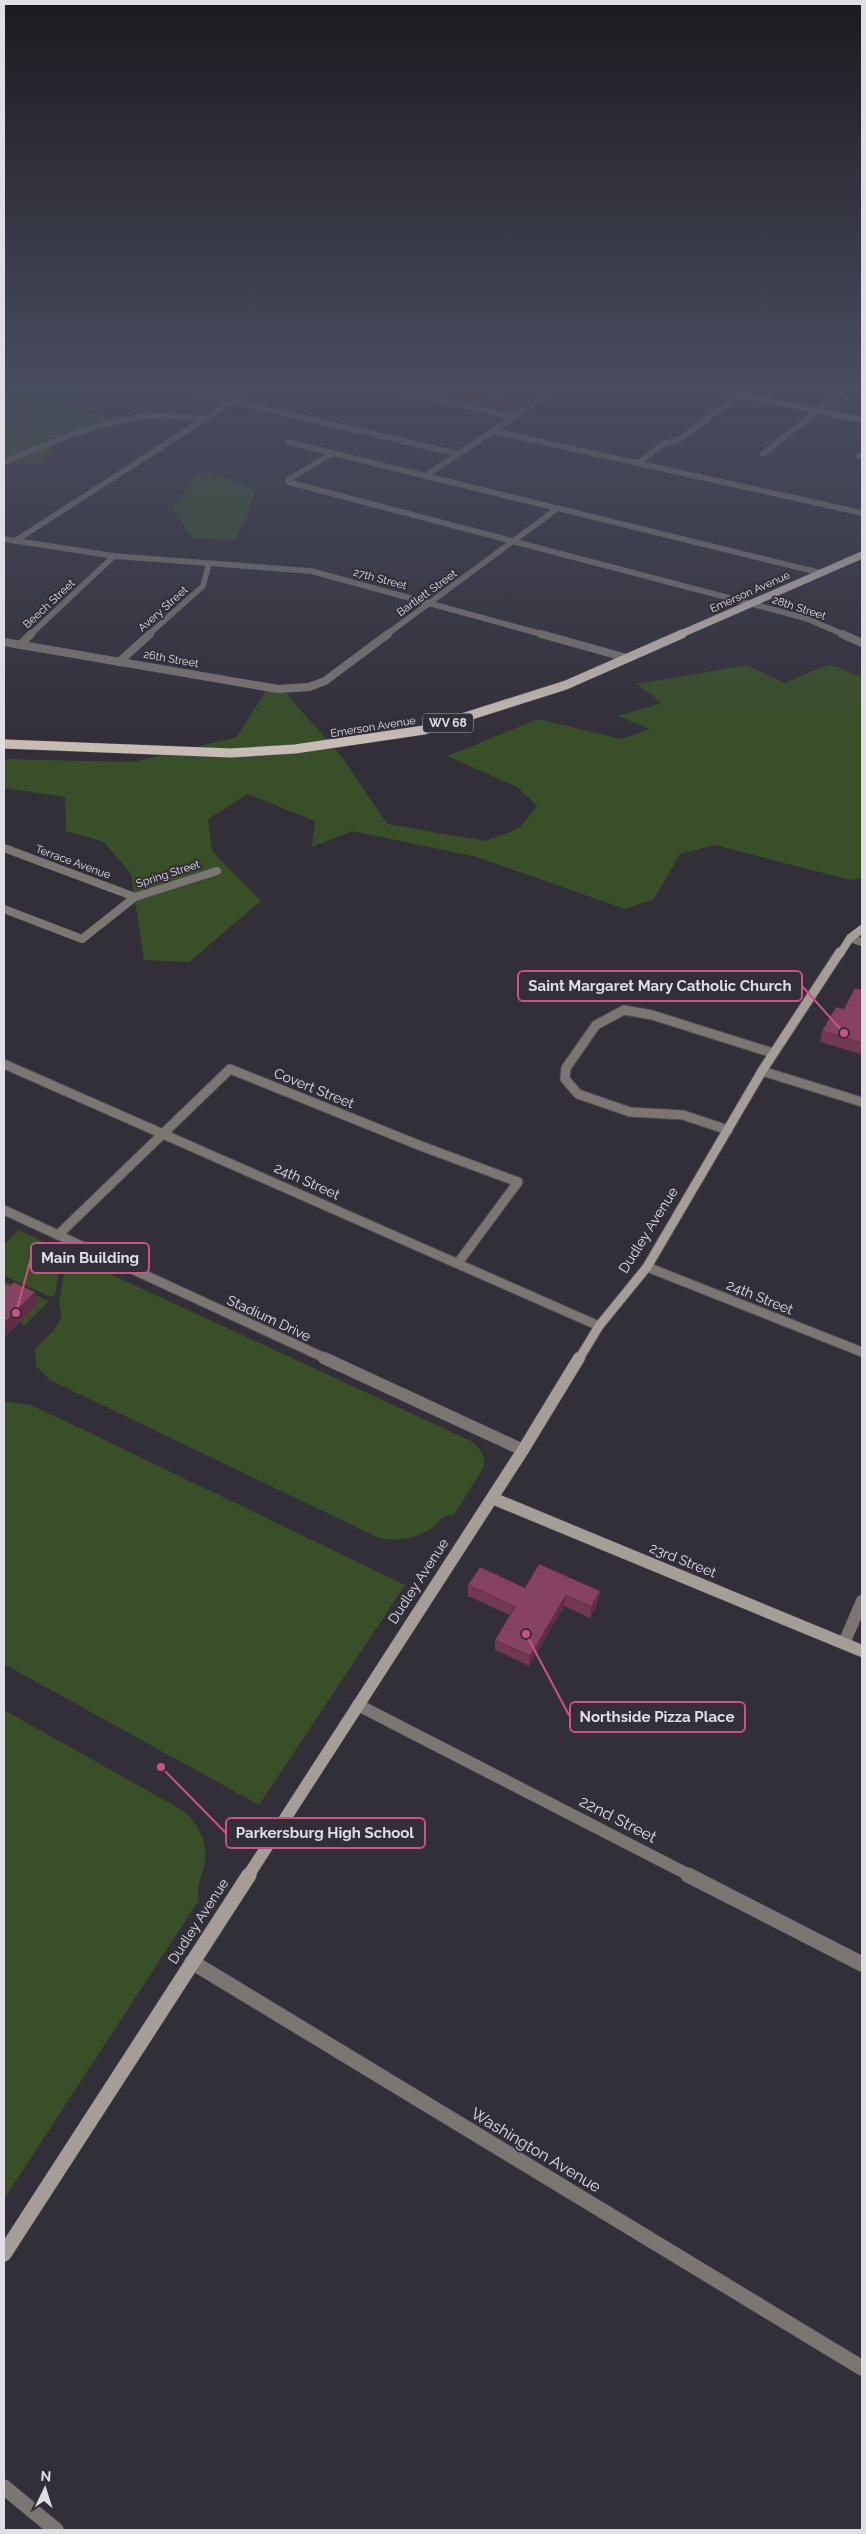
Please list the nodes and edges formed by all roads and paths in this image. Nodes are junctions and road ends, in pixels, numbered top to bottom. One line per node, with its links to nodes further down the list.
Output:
1 (74, 503): 8 (street)
2 (368, 503): 9 (street, 28th Street)
3 (538, 503): 5 (street)
4 (818, 503): 6 (street)
5 (558, 508): 9 (street, Bartlett Street); 13 (street)
6 (862, 513)
7 (4, 539): 8 (street, 27th Street)
8 (15, 541): 11 (street, 27th Street)
9 (514, 542): 14 (street, Bartlett Street); 15 (street, 28th Street)
10 (862, 555): 13 (main road, Emerson Avenue / WV 68)
11 (114, 556): 12 (street, 27th Street); 18 (street, Beech Street)
12 (209, 563): 14 (street, 27th Street); 20 (street, Avery Street)
13 (821, 573): 15 (main road, Emerson Avenue / WV 68)
14 (430, 604): 19 (street, 27th Street); 21 (street, Bartlett Street)
15 (751, 604): 17 (street, 28th Street); 19 (main road, Emerson Avenue / WV 68)
16 (4, 642): 18 (street, 26th Street)
17 (862, 643)
18 (20, 645): 20 (street, 26th Street)
19 (627, 658): 22 (main road, Emerson Avenue / WV 68)
20 (119, 662): 21 (street, 26th Street)
21 (331, 676)
22 (4, 744)
23 (4, 848): 25 (street, Terrace Avenue)
24 (217, 871): 25 (street, Spring Street)
25 (135, 897): 26 (street, Spring Street)
26 (4, 909)
27 (862, 929): 28 (street, Dudley Avenue)
28 (850, 938): 29 (street); 30 (street, Dudley Avenue)
29 (862, 942)
30 (774, 1053): 32 (street, Dudley Avenue); 34 (street)
31 (4, 1064): 35 (street, 24th Street)
32 (762, 1071): 33 (street); 34 (street, Dudley Avenue)
33 (862, 1102)
34 (728, 1130): 39 (street, Dudley Avenue)
35 (164, 1133): 37 (street, Covert Street); 38 (street, 24th Street); 38 (street, Covert Street)
36 (4, 1210): 37 (street, Stadium Drive)
37 (58, 1235): 42 (street, Stadium Drive)
38 (458, 1263): 40 (street, 24th Street)
39 (647, 1267): 40 (street, Dudley Avenue); 41 (street, 24th Street)
40 (599, 1326): 42 (street, Dudley Avenue)
41 (862, 1352)
42 (523, 1450): 43 (street, Dudley Avenue)
43 (492, 1498): 45 (street, 23rd Street); 47 (street, Dudley Avenue)
44 (862, 1601): 45 (street)
45 (844, 1643): 46 (street, 23rd Street)
46 (862, 1651)
47 (358, 1705): 48 (street, Dudley Avenue); 49 (street, 22nd Street)
48 (192, 1962): 50 (street, Dudley Avenue); 51 (street, Washington Avenue)
49 (862, 1964)
50 (4, 2254)
51 (862, 2368)
52 (4, 2487): 53 (street)
53 (56, 2530)

